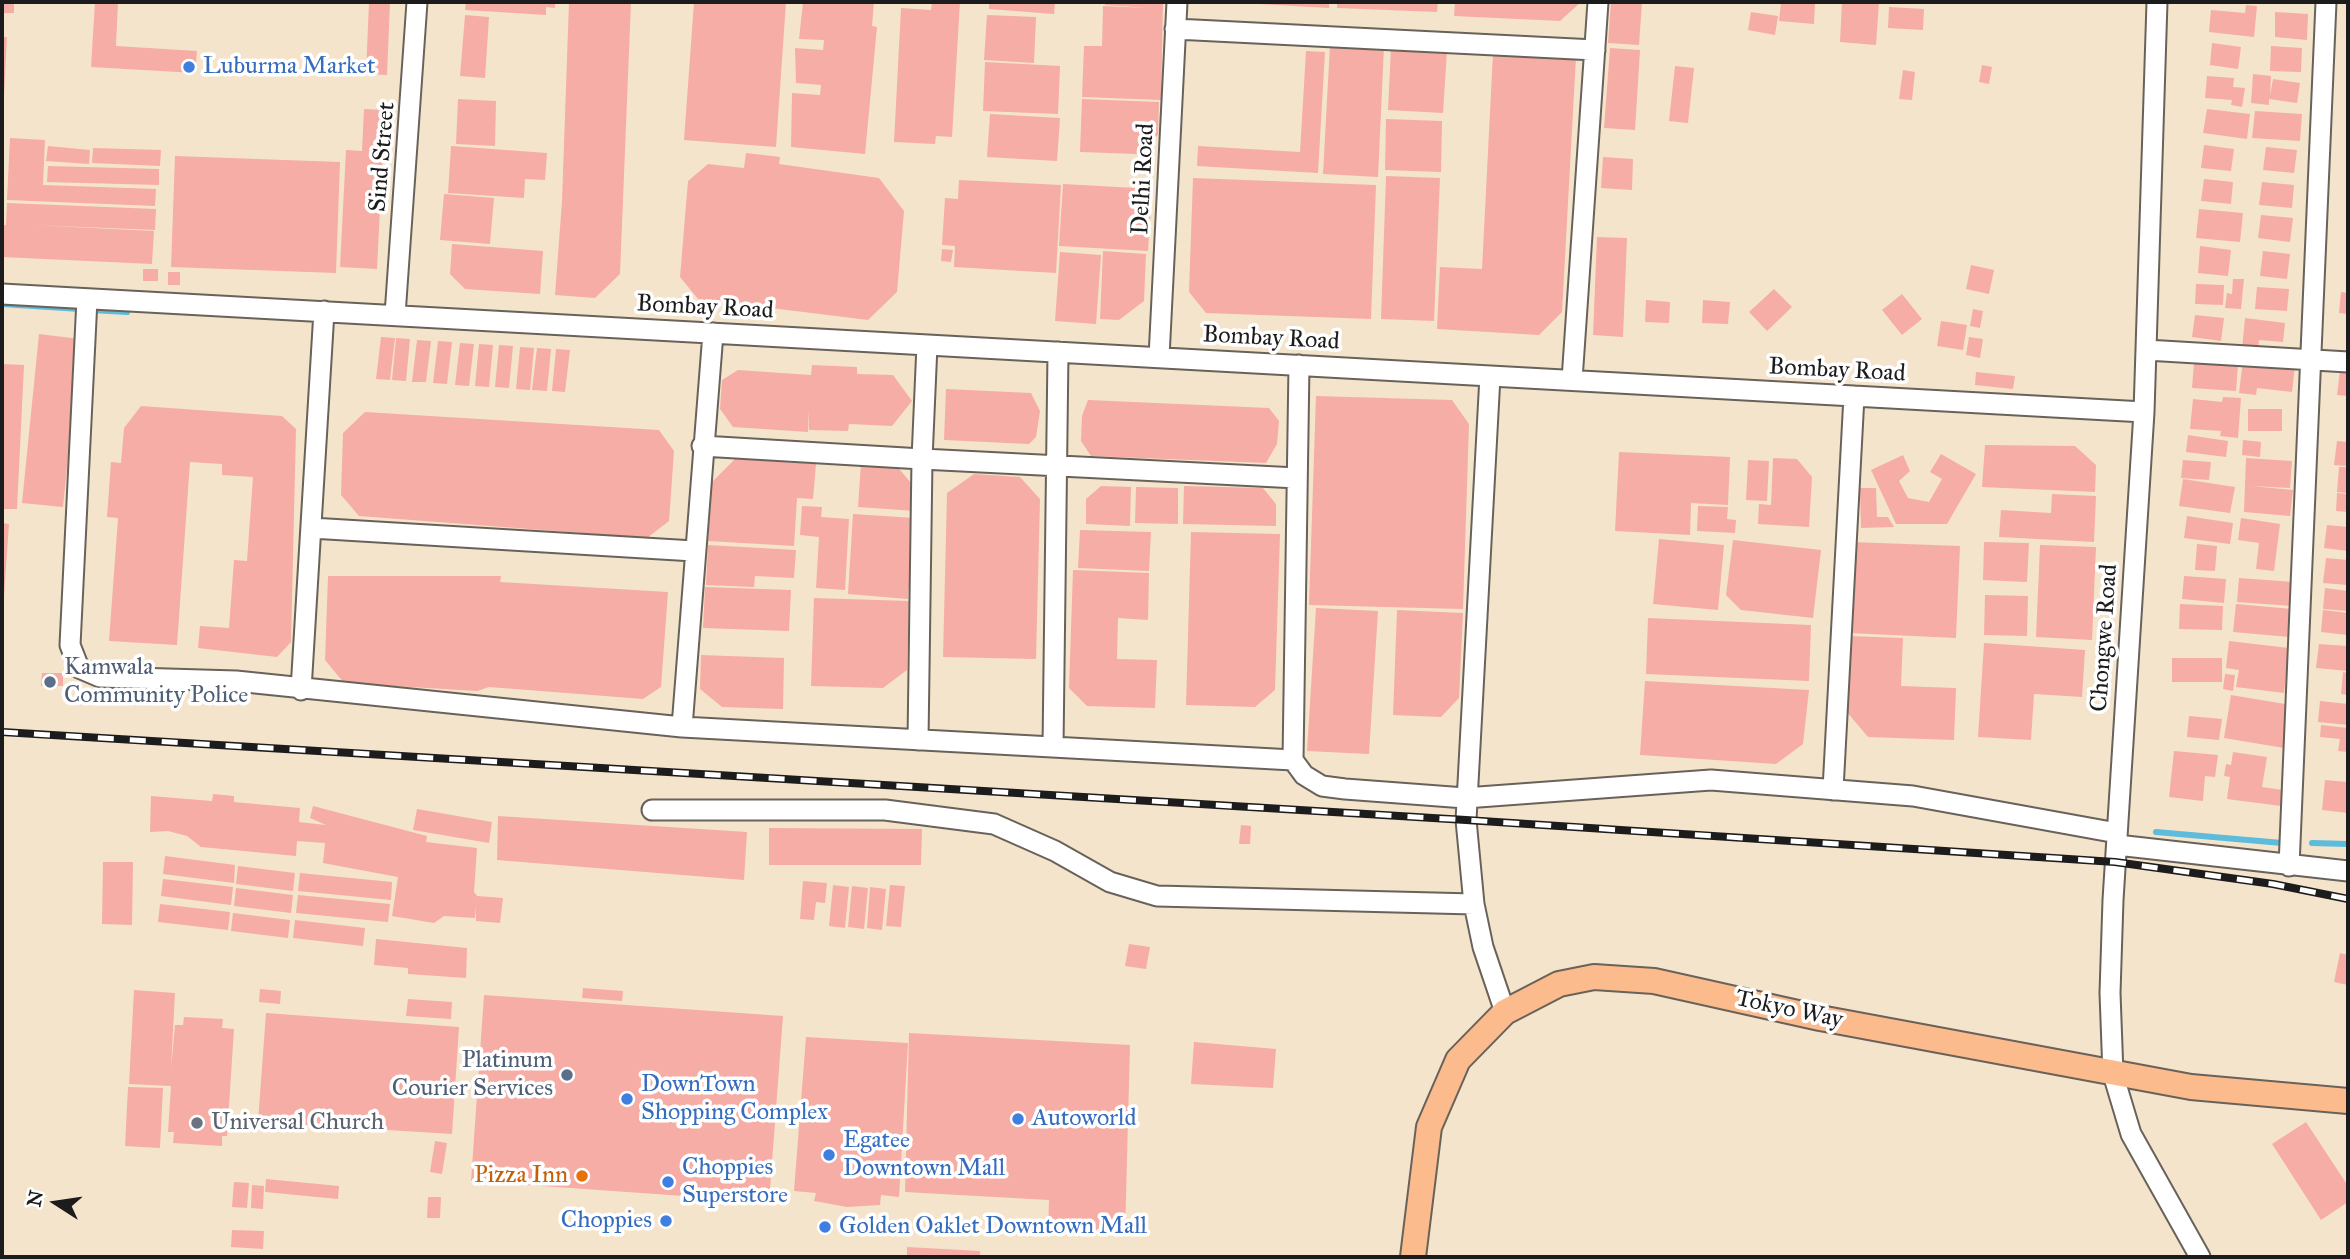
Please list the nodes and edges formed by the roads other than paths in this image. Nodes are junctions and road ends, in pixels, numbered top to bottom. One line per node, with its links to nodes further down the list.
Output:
1 (417, 2): 11 (street, Sind Street)
2 (1177, 2): 6 (street, Delhi Road)
3 (1598, 2): 7 (street)
4 (2157, 2): 14 (street, Chongwe Road)
5 (2326, 2): 17 (street)
6 (1175, 29): 7 (street); 16 (street, Delhi Road)
7 (1595, 50): 21 (street)
8 (2, 294): 9 (street, Bombay Road)
9 (87, 299): 10 (street, Bombay Road); 30 (street)
10 (324, 311): 11 (street, Bombay Road); 28 (street)
11 (395, 315): 12 (street, Bombay Road)
12 (713, 333): 13 (street, Bombay Road); 24 (street)
13 (927, 345): 15 (street, Bombay Road); 25 (street)
14 (2146, 350): 17 (street); 23 (street, Chongwe Road)
15 (1058, 352): 16 (street, Bombay Road); 26 (street)
16 (1158, 358): 19 (street, Bombay Road)
17 (2310, 360): 18 (street); 39 (street)
18 (2348, 362)
19 (1299, 365): 20 (street, Bombay Road); 27 (street)
20 (1490, 376): 21 (street, Bombay Road); 36 (street)
21 (1572, 380): 22 (street, Bombay Road)
22 (1854, 396): 23 (street, Bombay Road); 35 (street)
23 (2144, 412): 38 (street, Chongwe Road)
24 (702, 446): 25 (street); 29 (street)
25 (922, 459): 26 (street); 32 (street)
26 (1057, 466): 27 (street); 33 (street)
27 (1297, 478): 34 (street)
28 (311, 528): 29 (street); 30 (street)
29 (694, 551): 31 (street)
30 (301, 690): 31 (street)
31 (682, 727): 32 (street)
32 (918, 740): 33 (street)
33 (1053, 747): 34 (street)
34 (1293, 760): 36 (street)
35 (1833, 790): 36 (street); 38 (street)
36 (1465, 798): 41 (street)
37 (652, 810): 41 (street)
38 (2117, 839): 39 (street); 43 (street, Chongwe Road)
39 (2289, 866): 40 (street)
40 (2348, 871)
41 (1474, 904): 42 (street)
42 (1505, 1012): 43 (main road, Tokyo Way); 45 (main road, Tokyo Way)
43 (2113, 1074): 44 (main road, Tokyo Way); 46 (street, Chongwe Road)
44 (2348, 1101)
45 (1413, 1257)
46 (2200, 1257)

